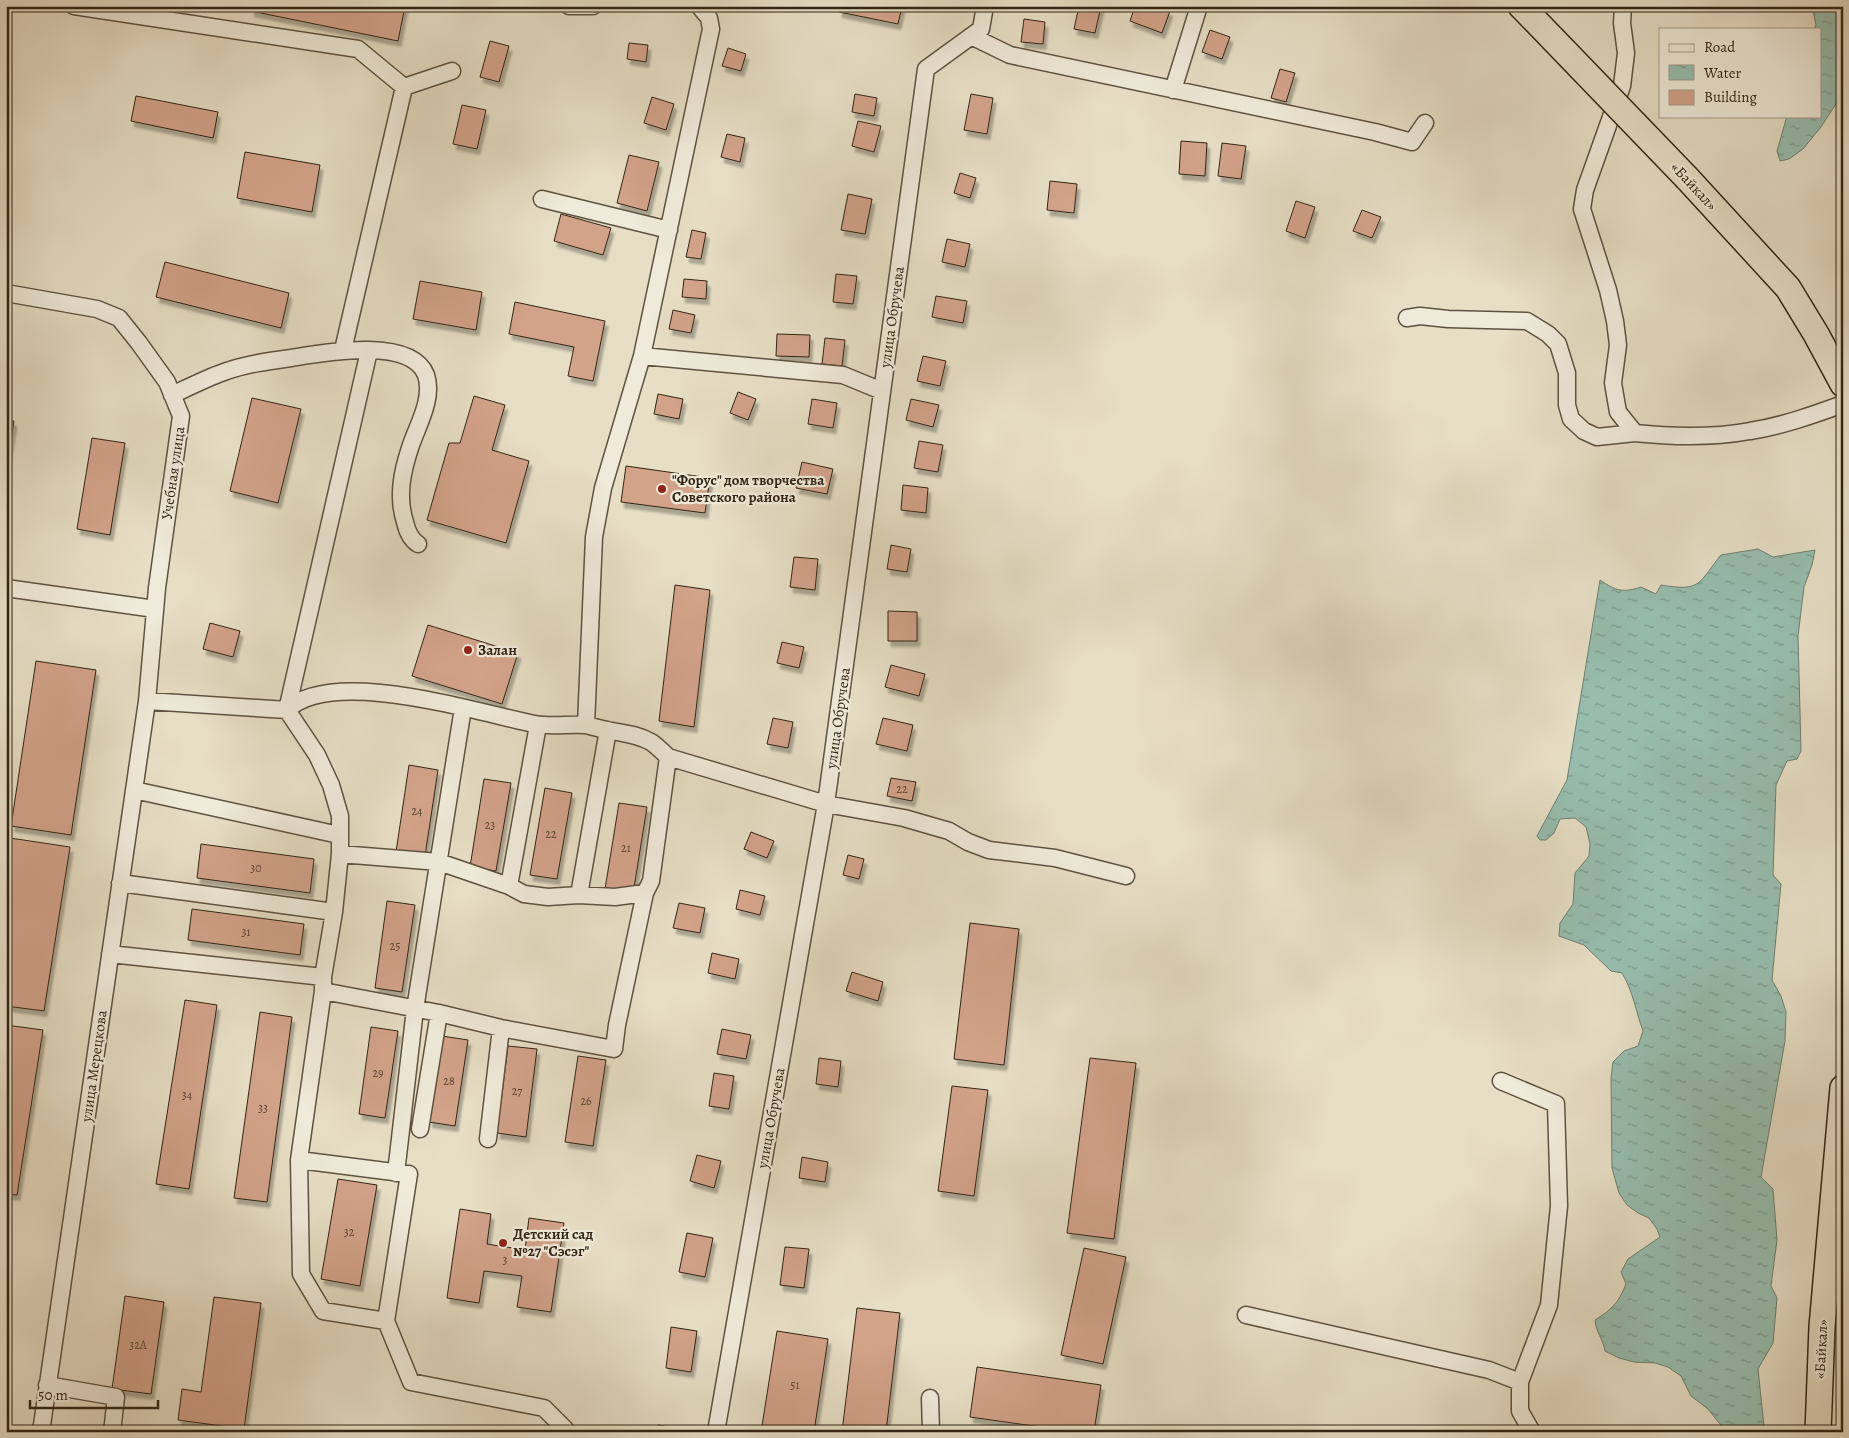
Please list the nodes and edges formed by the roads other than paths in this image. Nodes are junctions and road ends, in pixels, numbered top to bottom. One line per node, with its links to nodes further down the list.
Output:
1 (74, 6): 11 (street)
2 (569, 6): 3 (street)
3 (593, 6)
4 (699, 6): 15 (street)
5 (985, 6): 9 (street)
6 (1199, 6): 12 (street)
7 (1520, 6): 21 (highway, «Байкал», bridge)
8 (1623, 6): 25 (street)
9 (976, 33): 12 (street); 22 (street, улица Обручева)
10 (452, 71): 11 (street)
11 (404, 86): 18 (street)
12 (1173, 90): 13 (street)
13 (1426, 123)
14 (542, 199): 15 (street)
15 (669, 230): 20 (street)
16 (6, 293): 23 (street, Учебная улица)
17 (1407, 318): 25 (street)
18 (343, 350): 19 (street); 23 (street)
19 (369, 351): 26 (street); 31 (street)
20 (642, 356): 22 (street); 33 (street)
21 (1843, 384)
22 (882, 391): 37 (street, улица Обручева)
23 (172, 395): 28 (street, Учебная улица)
24 (1843, 404): 25 (street)
25 (1635, 433)
26 (418, 544)
27 (6, 588): 28 (street)
28 (155, 609): 29 (street, Учебная улица)
29 (147, 701): 31 (street); 36 (street, улица Мерецкова)
30 (464, 708): 31 (street); 32 (street); 40 (street)
31 (287, 710): 38 (street)
32 (538, 725): 33 (street); 43 (street)
33 (586, 725): 34 (street)
34 (608, 730): 35 (street); 45 (street)
35 (668, 757): 37 (street); 44 (street)
36 (134, 790): 38 (street); 42 (street, улица Мерецкова)
37 (826, 804): 41 (street); 66 (street, улица Обручева)
38 (339, 835): 39 (street)
39 (340, 854): 40 (street); 46 (street)
40 (439, 862): 43 (street); 49 (street)
41 (1126, 876)
42 (120, 883): 46 (street); 47 (street, улица Мерецкова)
43 (508, 886): 45 (street)
44 (645, 893): 45 (street); 51 (street)
45 (579, 895)
46 (334, 912): 48 (street)
47 (110, 954): 48 (street); 61 (street, улица Мерецкова)
48 (323, 984): 49 (street); 56 (street)
49 (415, 1009): 50 (street); 57 (street)
50 (439, 1013): 51 (street); 54 (street)
51 (502, 1028): 55 (street)
52 (1501, 1081): 60 (street)
53 (1843, 1088): 69 (highway, «Байкал»)
54 (420, 1130)
55 (488, 1139)
56 (299, 1160): 57 (street); 59 (street)
57 (396, 1173): 59 (street)
58 (1246, 1315): 60 (street)
59 (386, 1321): 63 (street)
60 (1520, 1382): 68 (street)
61 (47, 1385): 64 (street, улица Мерецкова); 65 (street)
62 (930, 1398): 67 (street)
63 (565, 1431)
64 (41, 1432)
65 (112, 1432)
66 (716, 1432)
67 (931, 1432)
68 (1532, 1432)
69 (1818, 1432)

